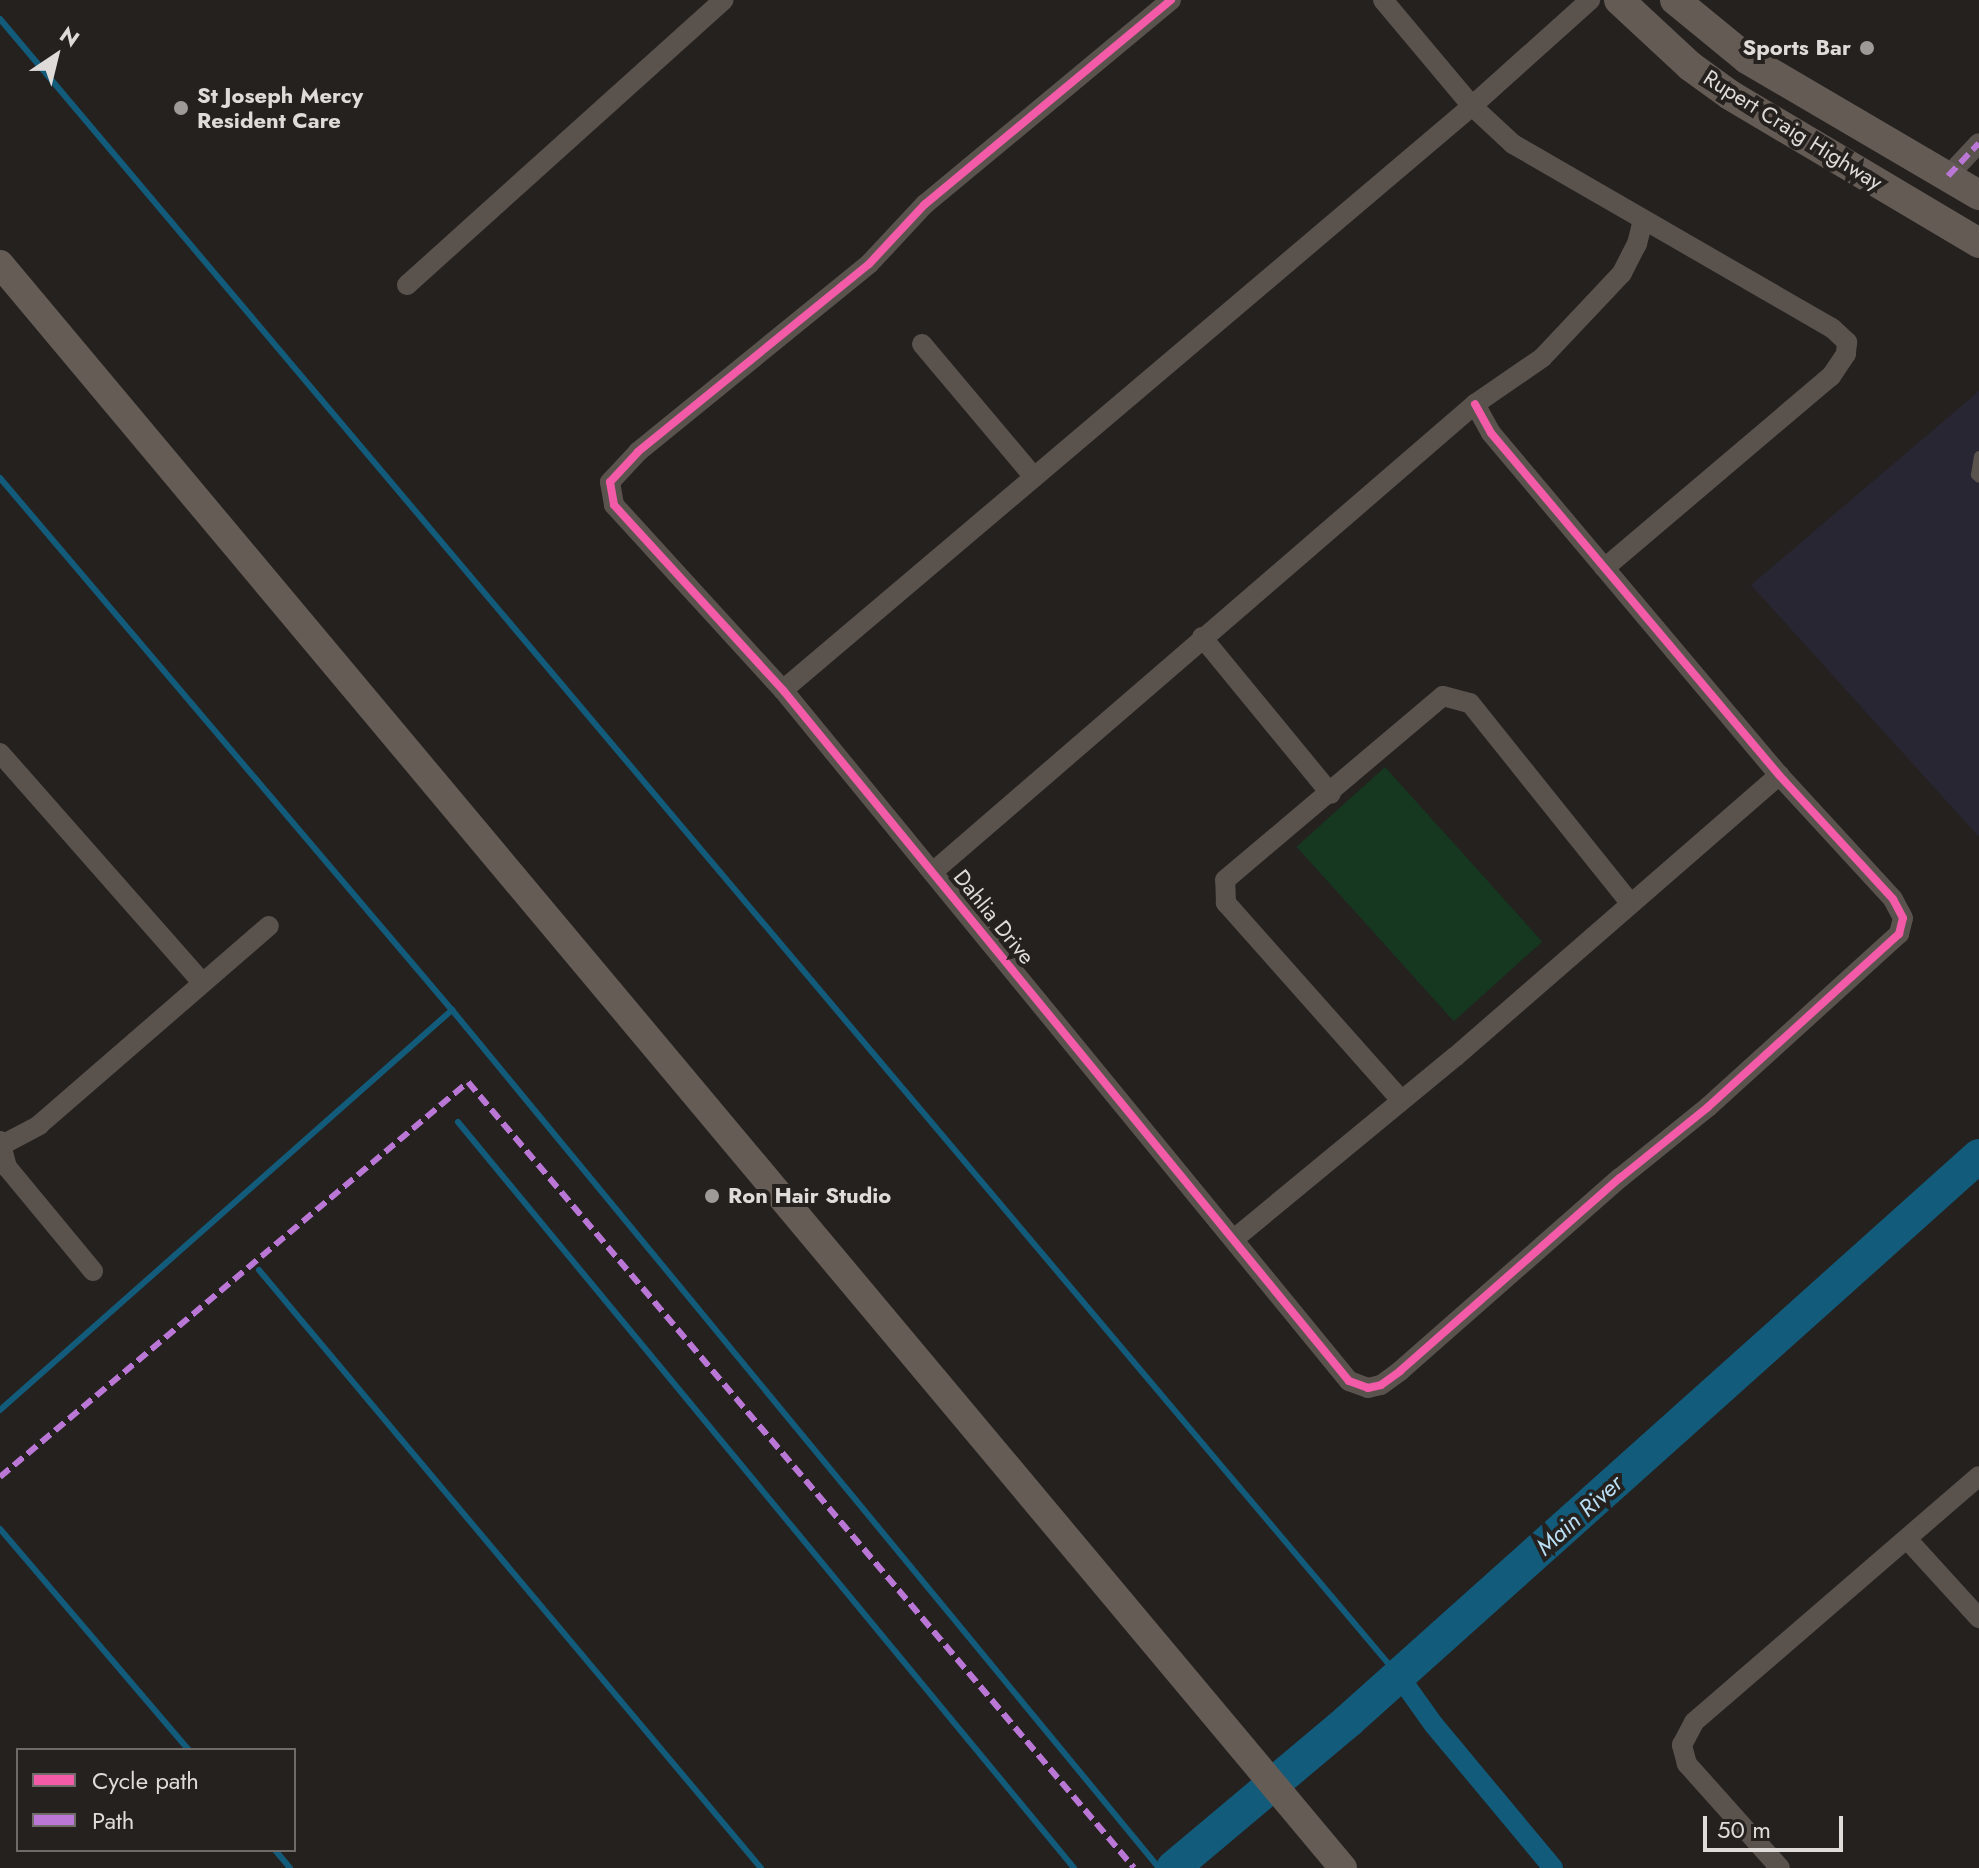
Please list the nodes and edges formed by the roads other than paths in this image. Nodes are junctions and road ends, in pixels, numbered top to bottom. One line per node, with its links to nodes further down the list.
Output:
1 (724, 0): 14 (street)
2 (1171, 0): 22 (street, Dahlia Drive)
3 (1383, 0): 7 (street)
4 (1590, 0): 7 (street)
5 (1619, 0): 12 (main road, Rupert Craig Highway)
6 (1675, 0): 9 (main road, Rupert Craig Highway)
7 (1472, 106): 11 (street); 18 (street)
8 (1979, 143): 9 (street)
9 (1948, 176): 10 (main road, Rupert Craig Highway)
10 (1979, 195)
11 (1643, 220): 16 (street); 20 (street)
12 (1979, 243)
13 (0, 264): 37 (main road)
14 (407, 285)
15 (922, 344): 18 (street)
16 (1475, 404): 20 (street); 21 (street)
17 (1979, 456): 19 (lane)
18 (1034, 477): 22 (street)
19 (1979, 478)
20 (1605, 568): 24 (street)
21 (1202, 637): 25 (street); 26 (street)
22 (783, 690): 26 (street, Dahlia Drive)
23 (0, 753): 29 (street)
24 (1779, 775): 27 (street); 32 (street, Dahlia Drive)
25 (1331, 794): 27 (street); 30 (street)
26 (934, 871): 32 (street, Dahlia Drive)
27 (1630, 903): 30 (street)
28 (269, 926): 29 (street)
29 (201, 981): 31 (street)
30 (1401, 1100): 32 (street)
31 (2, 1143): 33 (street)
32 (1234, 1239)
33 (93, 1271)
34 (1979, 1476): 35 (street)
35 (1907, 1539): 36 (street); 38 (street)
36 (1979, 1618)
37 (1343, 1868)
38 (1780, 1868)

